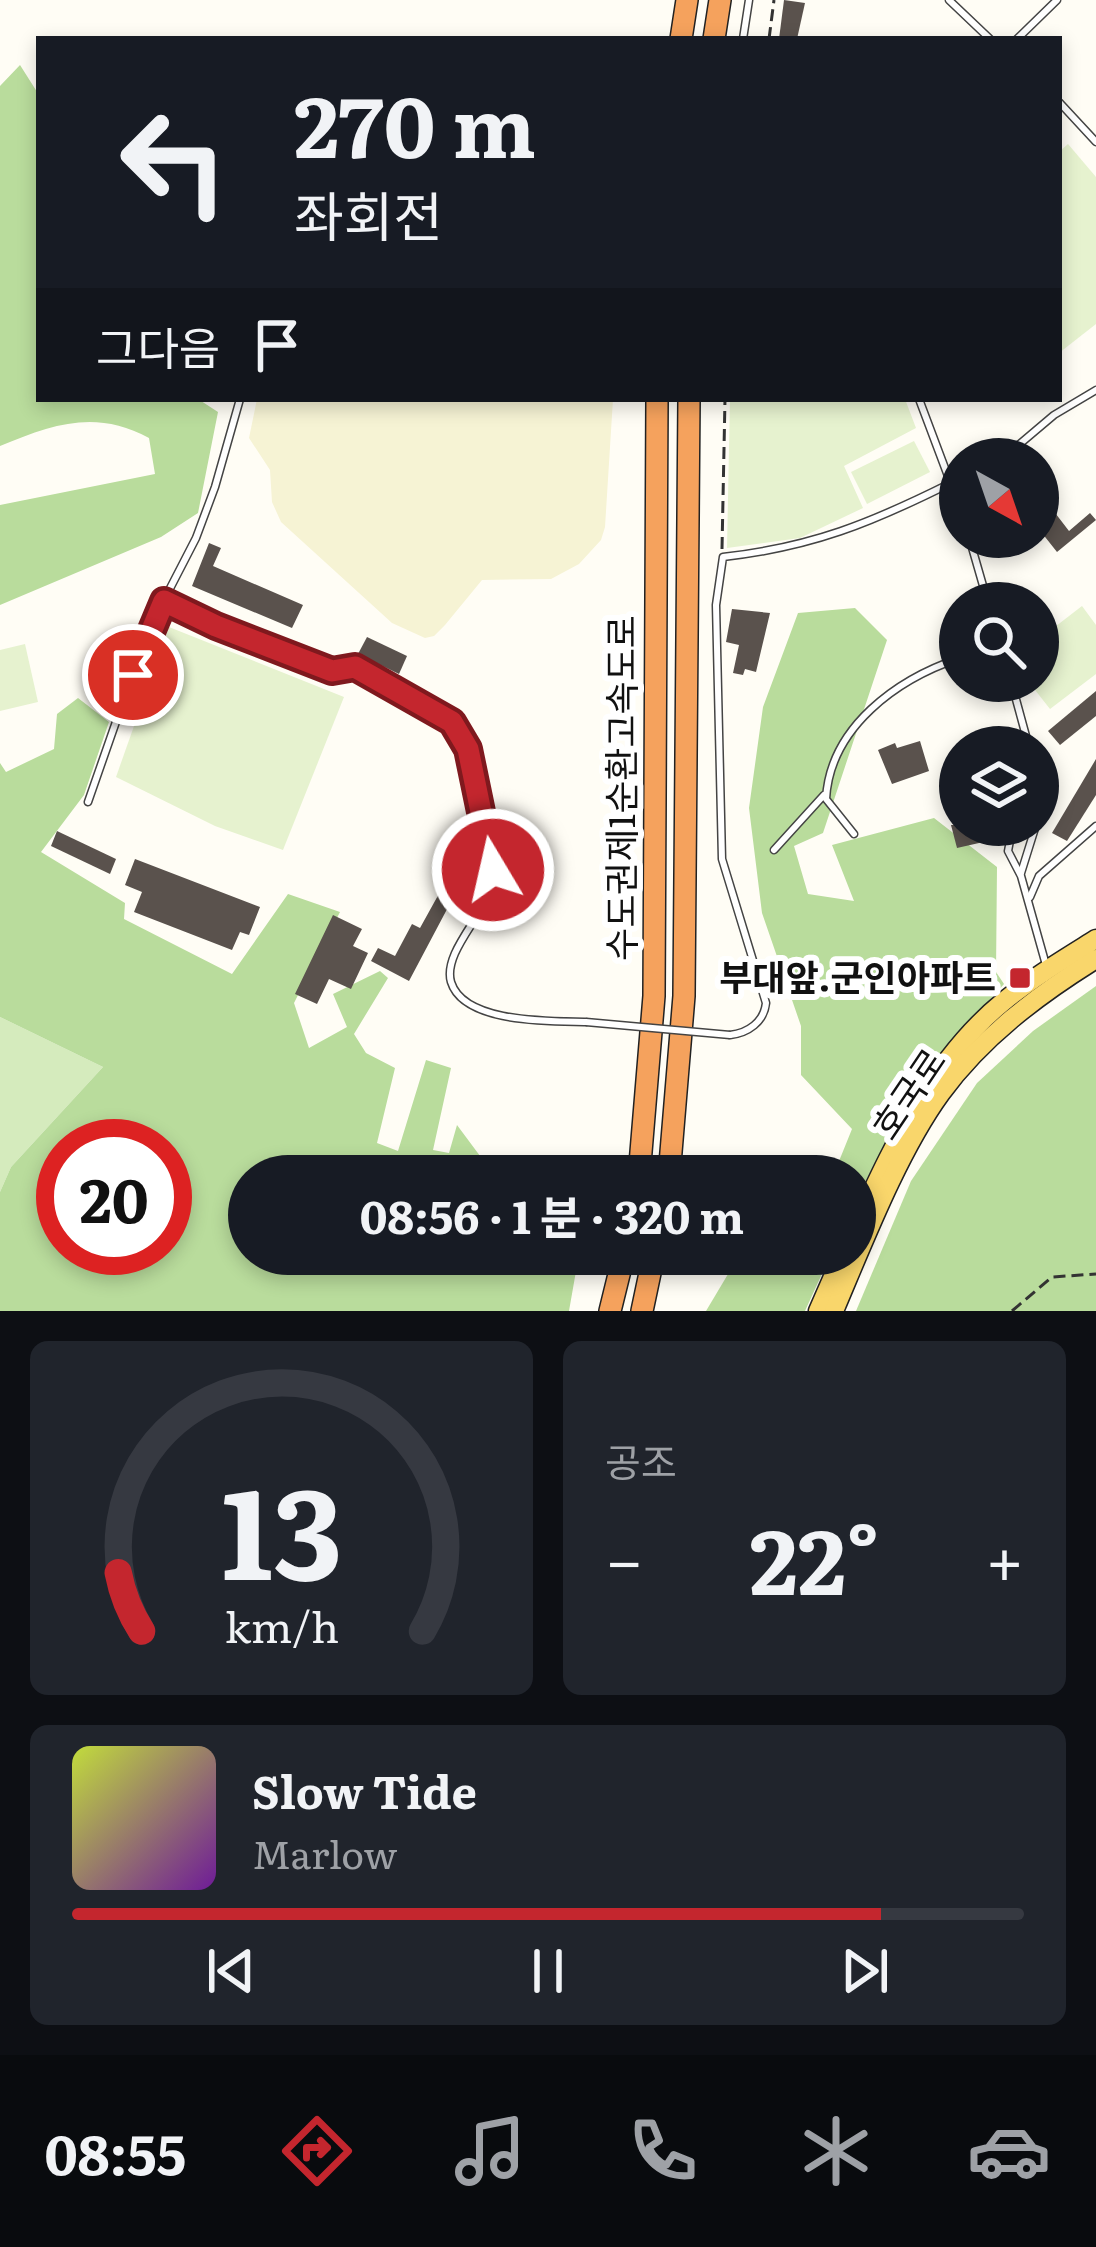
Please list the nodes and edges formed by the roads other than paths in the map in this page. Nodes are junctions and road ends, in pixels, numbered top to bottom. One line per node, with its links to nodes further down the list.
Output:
1 (687, 0): 6 (highway)
2 (720, 0): 7 (highway)
3 (749, 0): 8 (lane)
4 (949, 0): 9 (lane)
5 (1057, 0): 10 (lane)
6 (681, 36)
7 (714, 36)
8 (743, 36)
9 (987, 36)
10 (1020, 36)
11 (1062, 105): 12 (lane)
12 (1096, 142)
13 (1096, 390): 18 (lane)
14 (239, 402): 21 (lane)
15 (656, 402): 35 (highway, 수도권제1순환고속도로)
16 (689, 402): 36 (highway, 수도권제1순환고속도로)
17 (920, 402): 19 (lane)
18 (1027, 438)
19 (939, 448)
20 (939, 494): 21 (lane, bridge)
21 (164, 601): 24 (lane)
22 (939, 667): 23 (lane)
23 (826, 792): 26 (lane); 29 (lane)
24 (88, 802)
25 (1096, 826): 31 (lane)
26 (854, 834)
27 (1009, 846): 30 (lane)
28 (1031, 846): 30 (lane)
29 (774, 850)
30 (1021, 876): 31 (lane)
31 (1030, 906): 34 (lane)
32 (1096, 939): 34 (main road, 호국로)
33 (1096, 959): 34 (main road, 호국로)
34 (1051, 977): 37 (main road, 호국로); 44 (main road, 호국로)
35 (641, 1155)
36 (672, 1155)
37 (876, 1183)
38 (619, 1275): 41 (highway)
39 (650, 1275): 42 (highway)
40 (834, 1275): 43 (main road)
41 (610, 1311)
42 (642, 1311)
43 (818, 1311)
44 (834, 1311)

